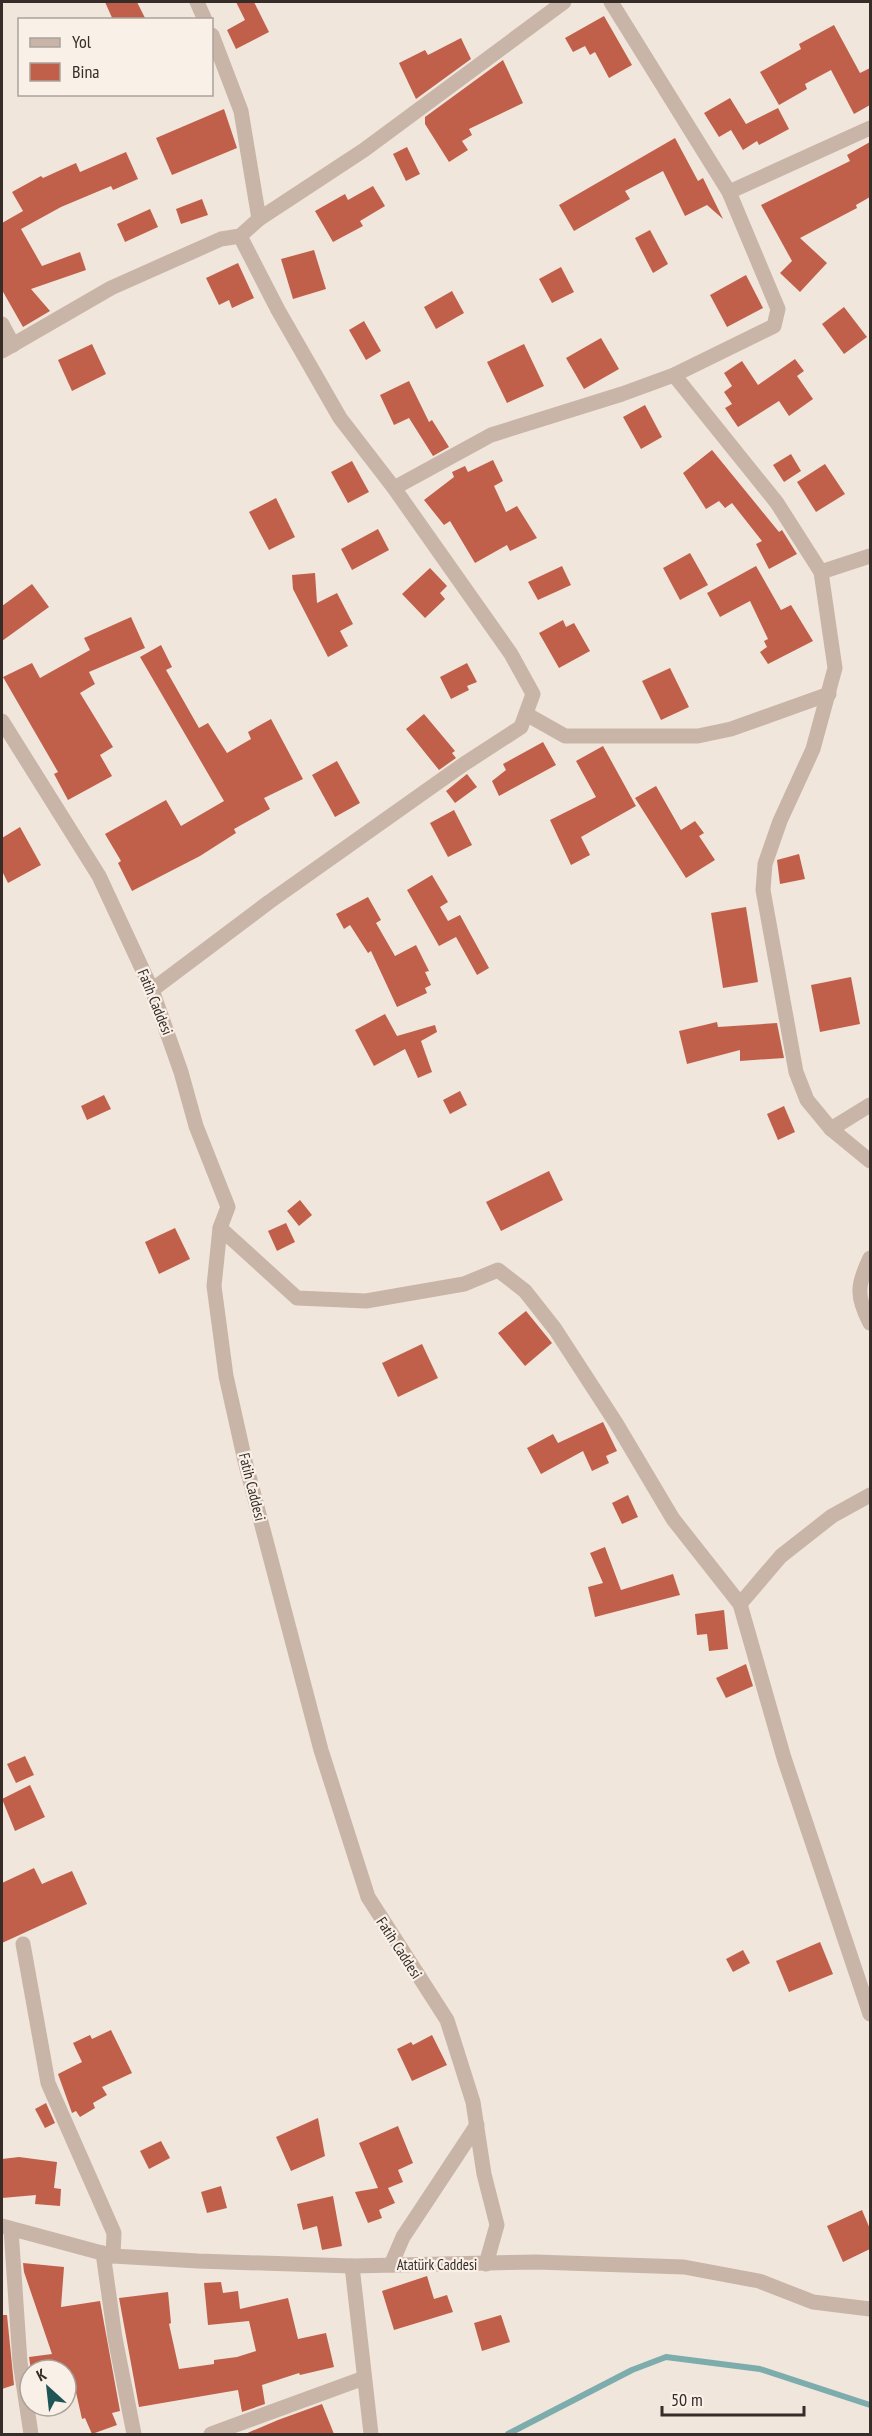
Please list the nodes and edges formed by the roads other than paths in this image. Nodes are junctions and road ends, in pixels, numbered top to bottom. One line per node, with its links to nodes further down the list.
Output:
1 (197, 2): 4 (street)
2 (564, 2): 8 (street)
3 (611, 2): 7 (street)
4 (204, 18)
5 (213, 38): 8 (street)
6 (870, 128): 7 (street)
7 (729, 192): 12 (street)
8 (259, 219): 9 (street)
9 (240, 236): 11 (street); 13 (street)
10 (2, 324): 11 (street)
11 (7, 348)
12 (674, 375): 13 (street); 15 (street)
13 (394, 488): 17 (street)
14 (870, 556): 15 (street)
15 (821, 572): 16 (street)
16 (829, 694): 17 (street); 21 (street)
17 (526, 714): 19 (street)
18 (2, 721): 19 (street, Fatih Caddesi)
19 (152, 990): 23 (street, Fatih Caddesi)
20 (870, 1105): 21 (street)
21 (831, 1129): 22 (street)
22 (870, 1161)
23 (220, 1228): 27 (street); 30 (street, Fatih Caddesi)
24 (870, 1258): 25 (street)
25 (870, 1323)
26 (870, 1495): 27 (street)
27 (740, 1604): 29 (street)
28 (23, 1944): 32 (street)
29 (870, 2014)
30 (477, 2125): 33 (street, Fatih Caddesi); 34 (street)
31 (6, 2228): 32 (street, Atatürk Caddesi); 38 (street)
32 (108, 2254): 35 (street, Atatürk Caddesi); 39 (street)
33 (486, 2264): 34 (street, Atatürk Caddesi); 36 (street, Atatürk Caddesi)
34 (391, 2265): 35 (street, Atatürk Caddesi)
35 (352, 2266): 37 (street)
36 (870, 2309)
37 (364, 2378): 40 (street); 41 (street)
38 (31, 2434)
39 (134, 2434)
40 (211, 2434)
41 (371, 2434)

